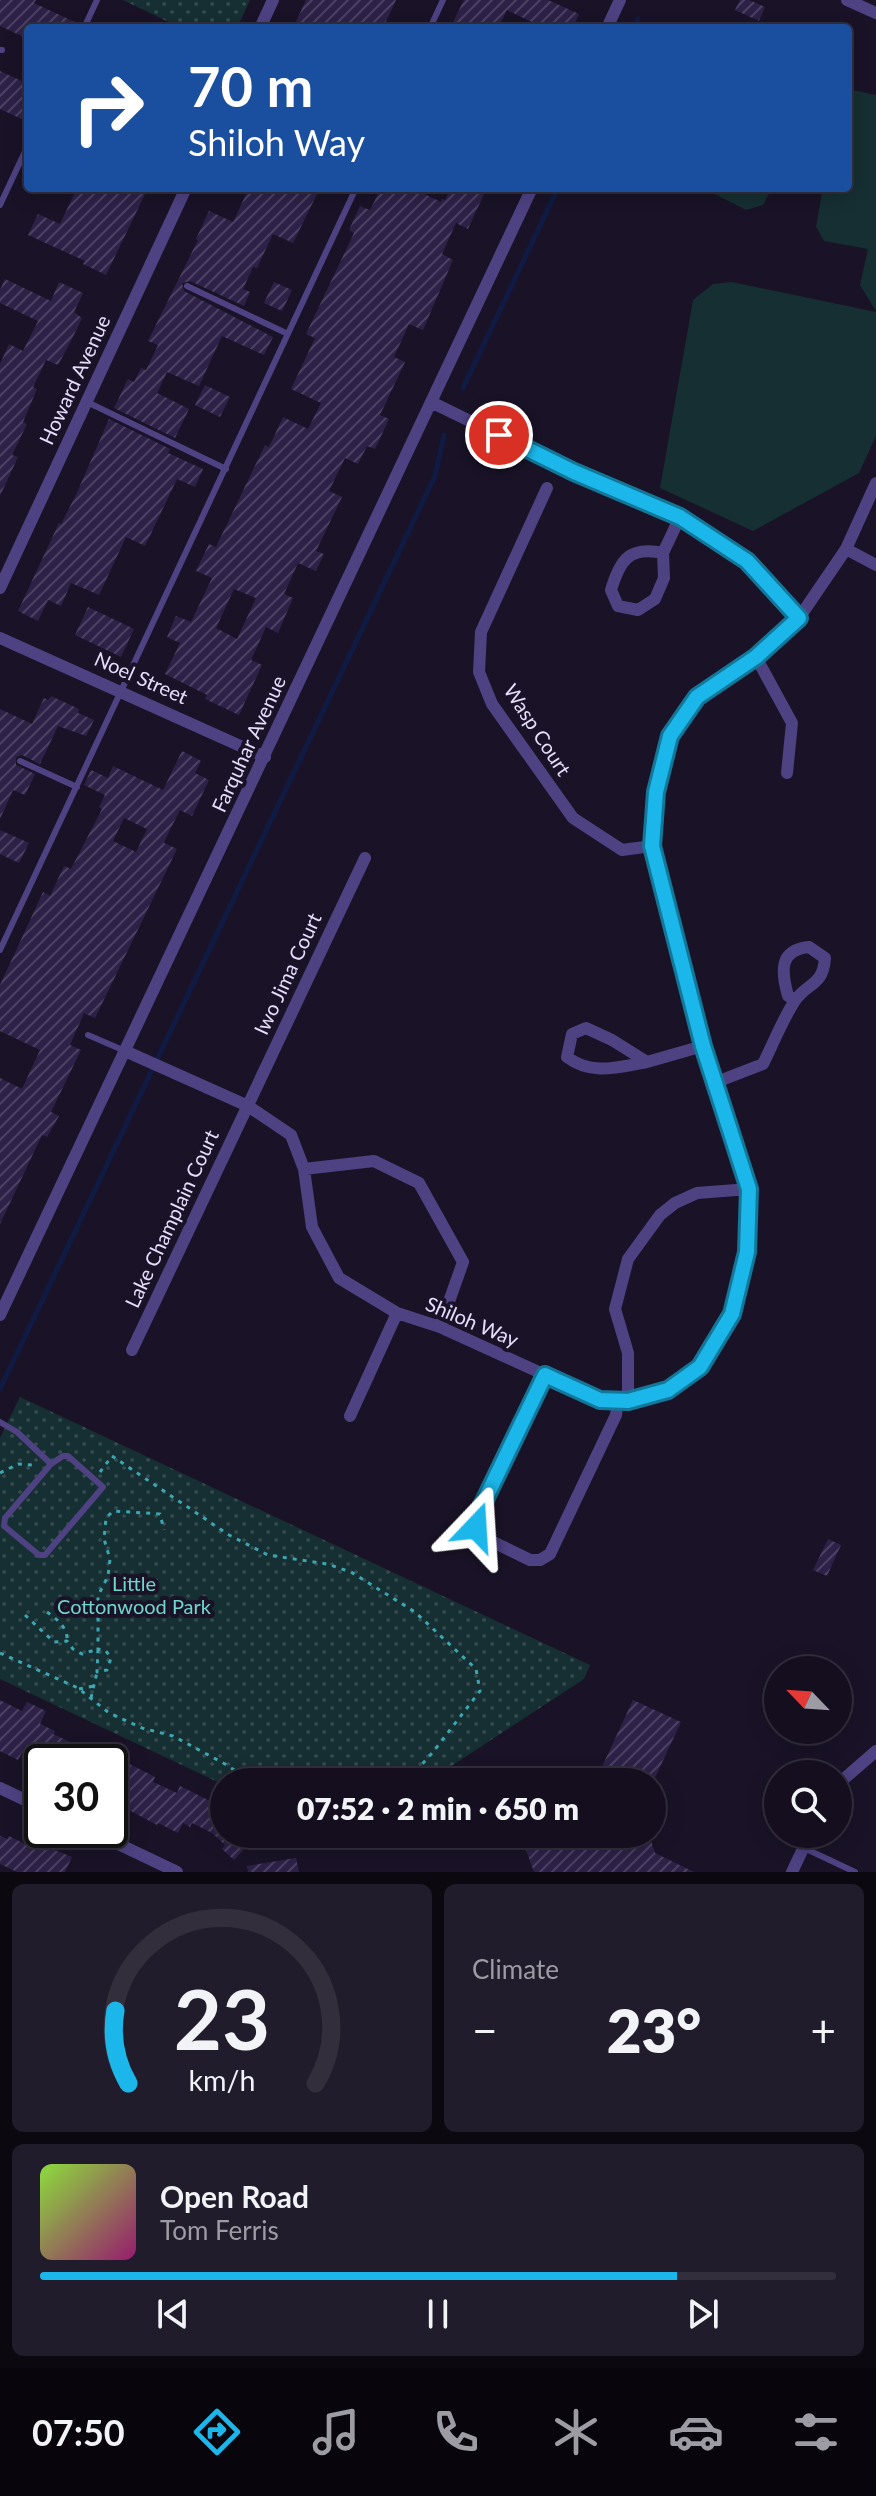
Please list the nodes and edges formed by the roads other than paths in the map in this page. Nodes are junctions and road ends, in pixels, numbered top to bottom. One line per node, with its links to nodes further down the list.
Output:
1 (97, 0): 7 (lane)
2 (273, 0): 8 (street)
3 (443, 0): 9 (lane)
4 (620, 0): 10 (street)
5 (847, 0): 6 (street)
6 (876, 13)
7 (86, 24)
8 (262, 24)
9 (432, 24)
10 (609, 24)
11 (24, 154): 15 (lane)
12 (184, 192): 18 (street, Howard Avenue)
13 (354, 192): 17 (lane)
14 (530, 192): 19 (street, Farquhar Avenue)
15 (0, 205)
16 (187, 286): 17 (lane)
17 (288, 334): 20 (lane)
18 (87, 402): 20 (lane); 27 (street, Howard Avenue)
19 (431, 402): 23 (street); 32 (street, Farquhar Avenue)
20 (226, 469): 31 (lane)
21 (876, 483): 24 (street)
22 (547, 488): 36 (street, Wasp Court)
23 (680, 517): 25 (street); 28 (street)
24 (846, 549): 26 (street); 28 (street)
25 (663, 553): 25 (street)
26 (876, 565)
27 (0, 588)
28 (799, 618): 30 (street)
29 (0, 638): 31 (street, Noel Street)
30 (756, 657): 34 (street); 36 (street)
31 (120, 689): 32 (street, Noel Street); 35 (lane)
32 (265, 757): 42 (street, Farquhar Avenue)
33 (20, 761): 35 (lane)
34 (787, 773)
35 (77, 787): 38 (lane)
36 (652, 846): 41 (street)
37 (365, 858): 45 (street, Iwo Jima Court)
38 (0, 950)
39 (796, 999): 44 (street)
40 (88, 1035): 42 (lane)
41 (703, 1046): 43 (street); 44 (street)
42 (125, 1051): 45 (street, Shiloh Way); 49 (street, Farquhar Avenue)
43 (647, 1062): 43 (street)
44 (714, 1083): 47 (street)
45 (248, 1106): 46 (street, Shiloh Way); 51 (street, Lake Champlain Court)
46 (304, 1169): 48 (street, Shiloh Way); 50 (street)
47 (749, 1189): 53 (street); 53 (street)
48 (397, 1313): 50 (street, Shiloh Way); 54 (street)
49 (0, 1315)
50 (440, 1327): 52 (street, Shiloh Way)
51 (132, 1350)
52 (545, 1375): 53 (street, Shiloh Way); 53 (street)
53 (623, 1401)
54 (350, 1416)
55 (0, 1422): 56 (lane)
56 (51, 1464): 56 (lane)
57 (876, 1751): 58 (street)
58 (852, 1772)
59 (0, 1788): 60 (street)
60 (24, 1799)
61 (127, 1848): 63 (street)
62 (804, 1848): 64 (street); 65 (lane)
63 (177, 1872)
64 (792, 1872)
65 (855, 1872)

